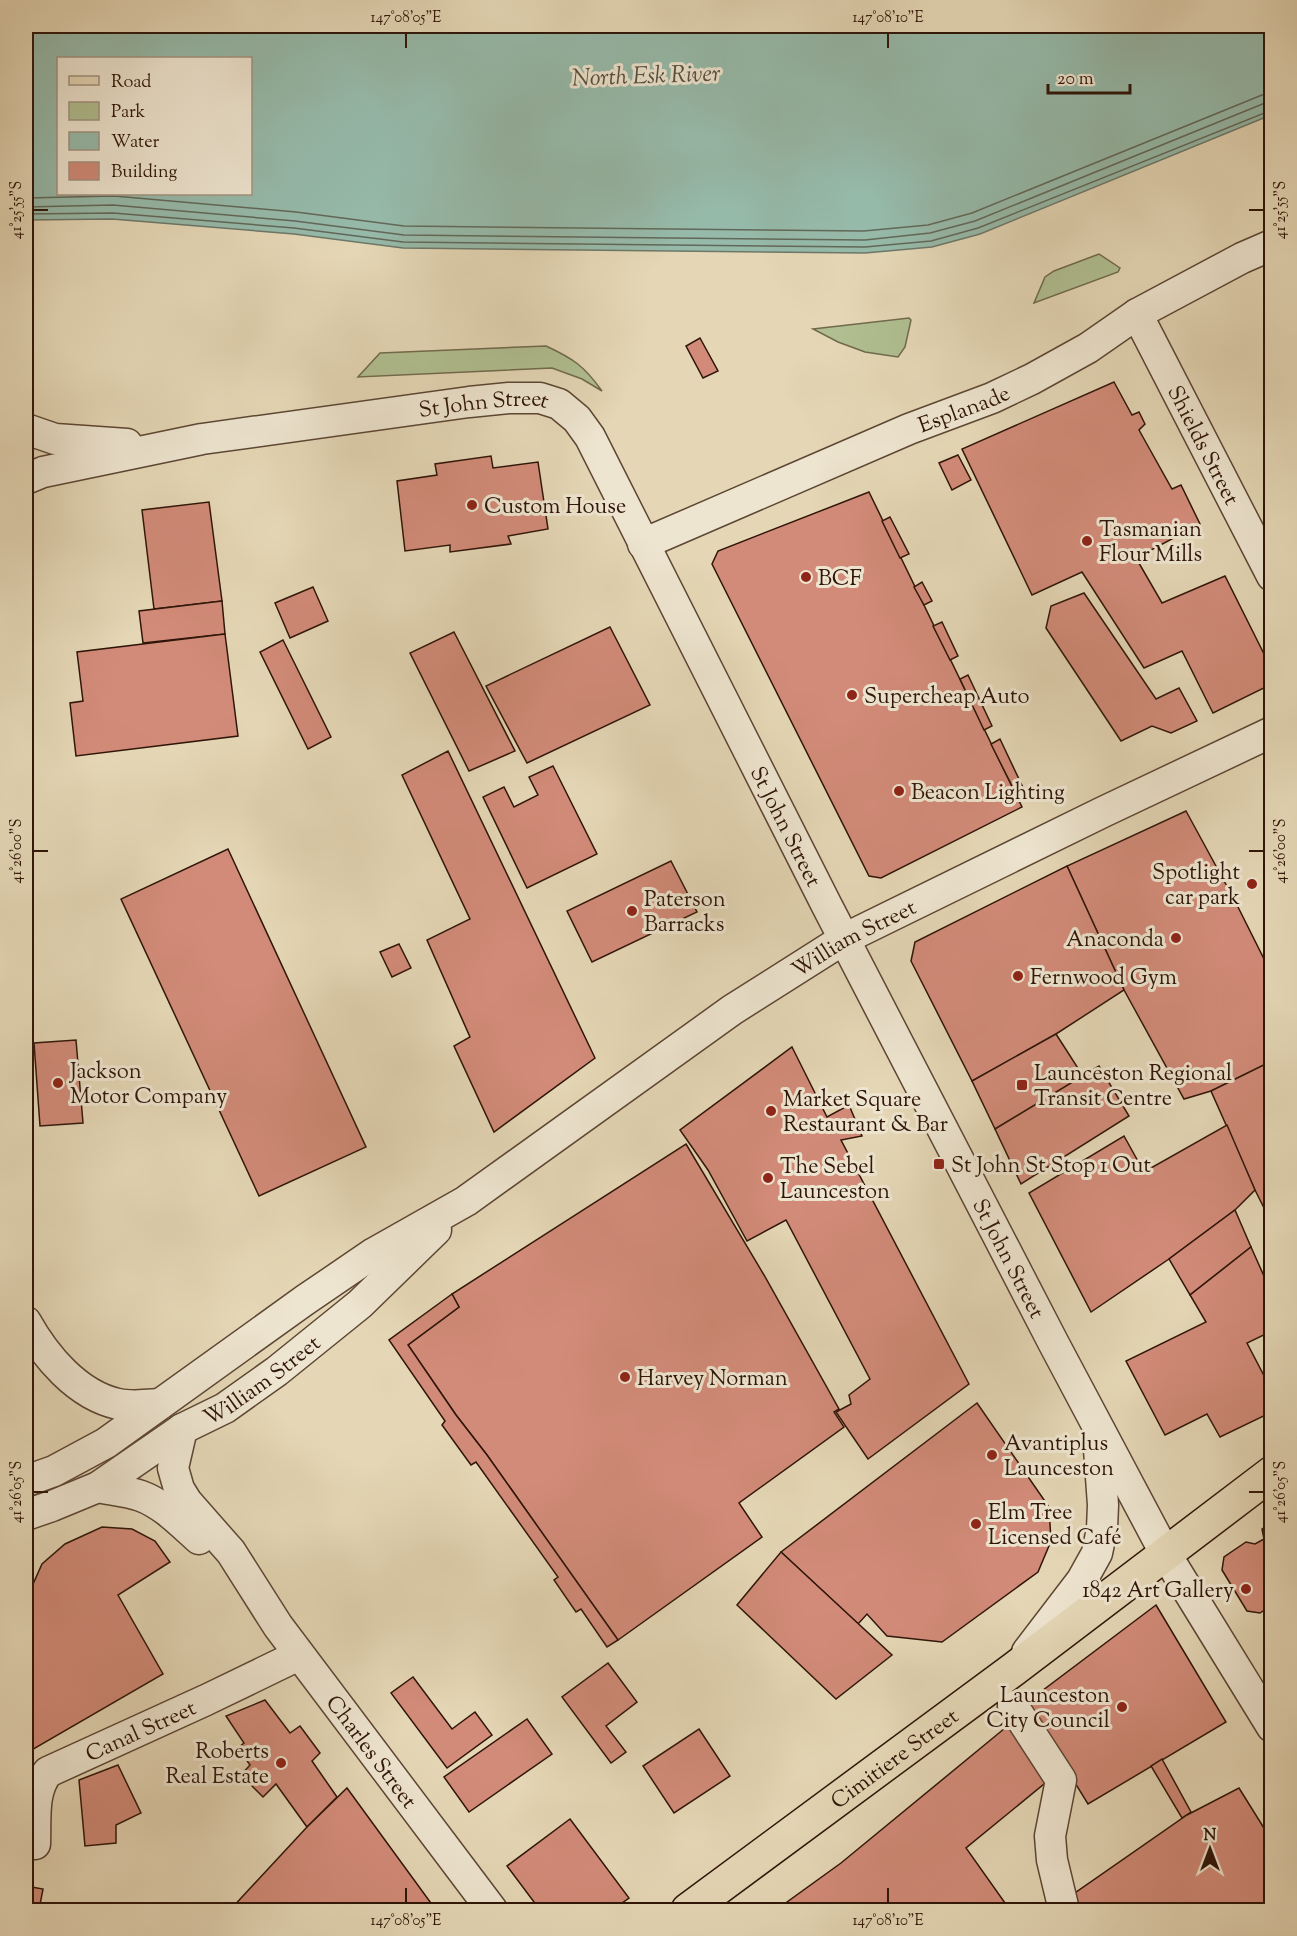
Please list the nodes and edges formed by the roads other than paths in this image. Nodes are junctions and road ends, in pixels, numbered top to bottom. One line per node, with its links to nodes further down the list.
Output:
1 (1272, 245): 2 (street, Esplanade)
2 (1137, 314): 6 (street, Esplanade); 7 (street, Shields Street)
3 (26, 429): 4 (street)
4 (166, 445): 5 (street, St John Street); 6 (street, St John Street)
5 (26, 479)
6 (643, 544): 9 (street, St John Street)
7 (1272, 576)
8 (1272, 732): 9 (street, William Street)
9 (844, 939): 10 (street, William Street); 13 (street, St John Street)
10 (466, 1201): 12 (street, William Street); 14 (street, William Street)
11 (26, 1322): 12 (street)
12 (160, 1404): 16 (street, William Street)
13 (1097, 1424): 19 (street, St John Street); 22 (street)
14 (182, 1429): 17 (street, William Street); 20 (street, Charles Street)
15 (1272, 1473): 19 (main road, Cimitiere Street)
16 (26, 1481)
17 (98, 1487): 18 (street, William Street); 20 (street, Charles Street)
18 (26, 1515)
19 (1165, 1553): 22 (main road, Cimitiere Street); 24 (street, St John Street)
20 (255, 1593): 21 (street, Charles Street)
21 (299, 1655): 25 (street, Canal Street); 26 (street, Charles Street)
22 (1014, 1669): 27 (main road, Cimitiere Street)
23 (1013, 1706): 28 (street)
24 (1272, 1727)
25 (35, 1844)
26 (492, 1911)
27 (688, 1911)
28 (1064, 1911)

